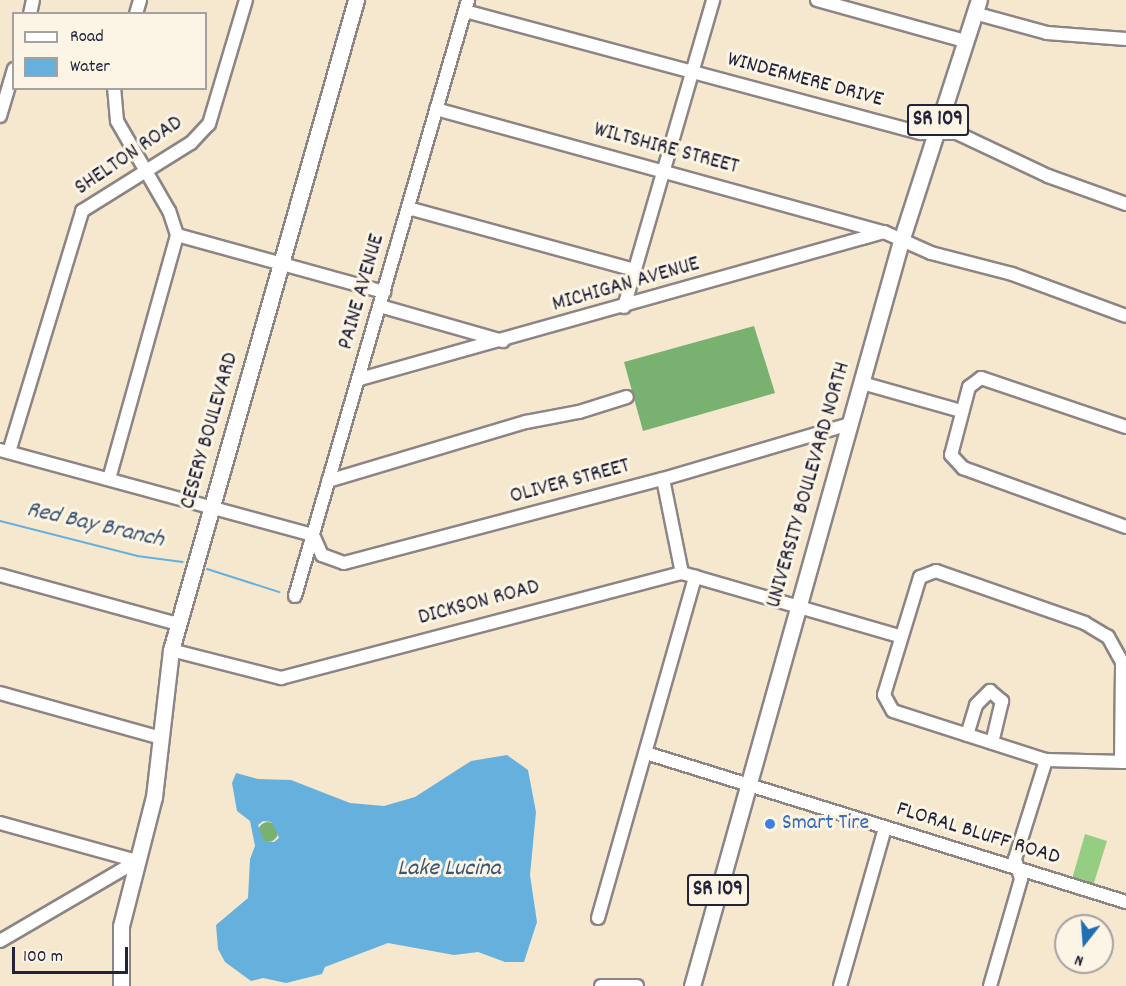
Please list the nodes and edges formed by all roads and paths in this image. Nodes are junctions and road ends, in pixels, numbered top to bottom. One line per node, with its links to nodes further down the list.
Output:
1 (246, 0): 15 (street, SHELTON ROAD)
2 (356, 0): 22 (main road, CESERY BOULEVARD)
3 (713, 0): 9 (street)
4 (817, 0): 8 (street)
5 (466, 6): 9 (street, WINDERMERE DRIVE); 12 (street, PAINE AVENUE)
6 (977, 6): 7 (street); 8 (main road, UNIVERSITY BOULEVARD NORTH / SR 109)
7 (1126, 39)
8 (964, 41): 14 (main road, UNIVERSITY BOULEVARD NORTH / SR 109)
9 (693, 71): 14 (street, WINDERMERE DRIVE); 16 (street)
10 (12, 76): 13 (street)
11 (114, 90): 15 (street)
12 (436, 109): 16 (street, WILTSHIRE STREET); 18 (street, PAINE AVENUE)
13 (0, 116)
14 (934, 134): 17 (street, WINDERMERE DRIVE); 21 (main road, UNIVERSITY BOULEVARD NORTH / SR 109)
15 (144, 169): 20 (street); 35 (street, SHELTON ROAD)
16 (665, 170): 19 (street, WILTSHIRE STREET); 23 (street)
17 (1126, 204)
18 (408, 208): 23 (street); 24 (street, PAINE AVENUE)
19 (884, 232): 21 (street); 26 (street, MICHIGAN AVENUE)
20 (177, 235): 22 (street); 36 (street)
21 (901, 241): 27 (street); 30 (main road, UNIVERSITY BOULEVARD NORTH / SR 109)
22 (282, 263): 24 (street); 39 (main road, CESERY BOULEVARD)
23 (635, 270): 26 (street)
24 (384, 292): 25 (street, PAINE AVENUE)
25 (380, 306): 28 (street); 29 (street, PAINE AVENUE)
26 (624, 307): 28 (street, MICHIGAN AVENUE)
27 (1126, 316)
28 (504, 341): 29 (street, MICHIGAN AVENUE)
29 (360, 379): 38 (street, PAINE AVENUE)
30 (862, 383): 32 (street); 33 (main road, UNIVERSITY BOULEVARD NORTH / SR 109)
31 (627, 397): 38 (street)
32 (961, 411): 34 (street); 40 (street)
33 (850, 424): 37 (street, OLIVER STREET); 46 (main road, UNIVERSITY BOULEVARD NORTH / SR 109)
34 (1126, 427)
35 (4, 451): 36 (street)
36 (109, 479): 39 (street)
37 (663, 479): 41 (street, OLIVER STREET); 42 (street)
38 (328, 482): 41 (street, PAINE AVENUE)
39 (212, 507): 41 (street); 47 (main road, CESERY BOULEVARD)
40 (1126, 527)
41 (313, 535): 45 (street, PAINE AVENUE)
42 (682, 573): 44 (street); 49 (street, DICKSON ROAD)
43 (0, 574): 47 (street)
44 (695, 577): 46 (street); 54 (street)
45 (295, 596)
46 (797, 607): 48 (street); 57 (main road, UNIVERSITY BOULEVARD NORTH / SR 109)
47 (178, 624): 49 (main road, CESERY BOULEVARD)
48 (899, 636): 51 (street); 56 (street)
49 (171, 651): 52 (main road, CESERY BOULEVARD)
50 (0, 693): 52 (street)
51 (967, 735): 53 (street); 53 (street)
52 (161, 738): 60 (main road, CESERY BOULEVARD)
53 (992, 742): 55 (street)
54 (646, 753): 57 (street, FLORAL BLUFF ROAD); 63 (street)
55 (1046, 760): 56 (street); 61 (street)
56 (1123, 762)
57 (748, 783): 59 (street, FLORAL BLUFF ROAD); 68 (main road, UNIVERSITY BOULEVARD NORTH / SR 109)
58 (0, 823): 60 (street)
59 (885, 828): 61 (street, FLORAL BLUFF ROAD); 69 (street)
60 (137, 861): 64 (street); 65 (main road, CESERY BOULEVARD)
61 (1018, 869): 62 (street, FLORAL BLUFF ROAD); 70 (street)
62 (1126, 902)
63 (598, 918)
64 (0, 941)
65 (121, 986)
66 (602, 986): 67 (street)
67 (637, 986)
68 (692, 986)
69 (840, 986)
70 (990, 986)

